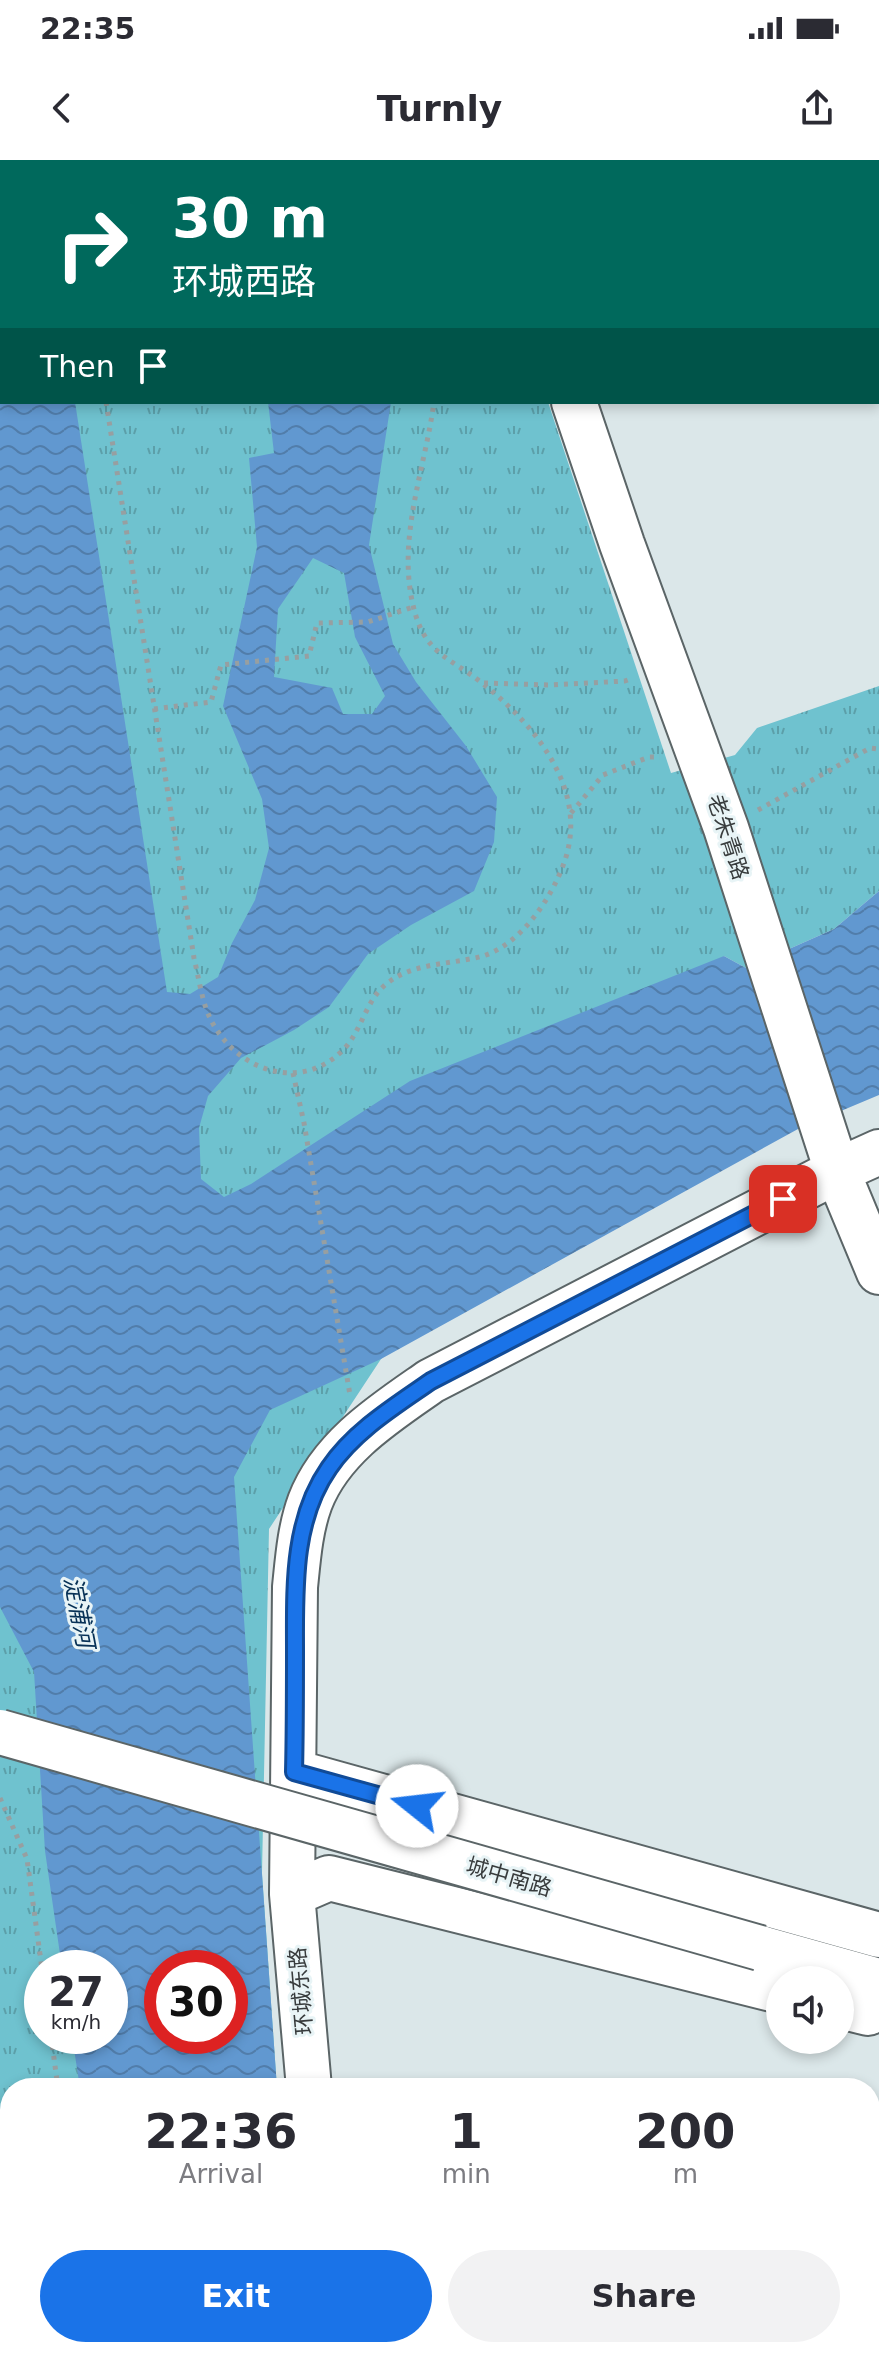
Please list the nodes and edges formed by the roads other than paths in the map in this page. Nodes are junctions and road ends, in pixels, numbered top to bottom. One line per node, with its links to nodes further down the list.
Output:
1 (575, 404): 3 (street, 老朱青路)
2 (879, 1152): 3 (street, 环城东路)
3 (837, 1171): 4 (street, 老朱青路); 6 (street, 环城东路)
4 (879, 1272)
5 (0, 1732): 9 (street, 城中南路, bridge)
6 (294, 1772): 7 (street, 环城东路); 8 (street)
7 (292, 1894): 10 (street); 13 (street, 环城东路)
8 (879, 1935)
9 (879, 1981)
10 (766, 1987)
11 (879, 2007): 12 (street)
12 (854, 2010)
13 (308, 2078)

